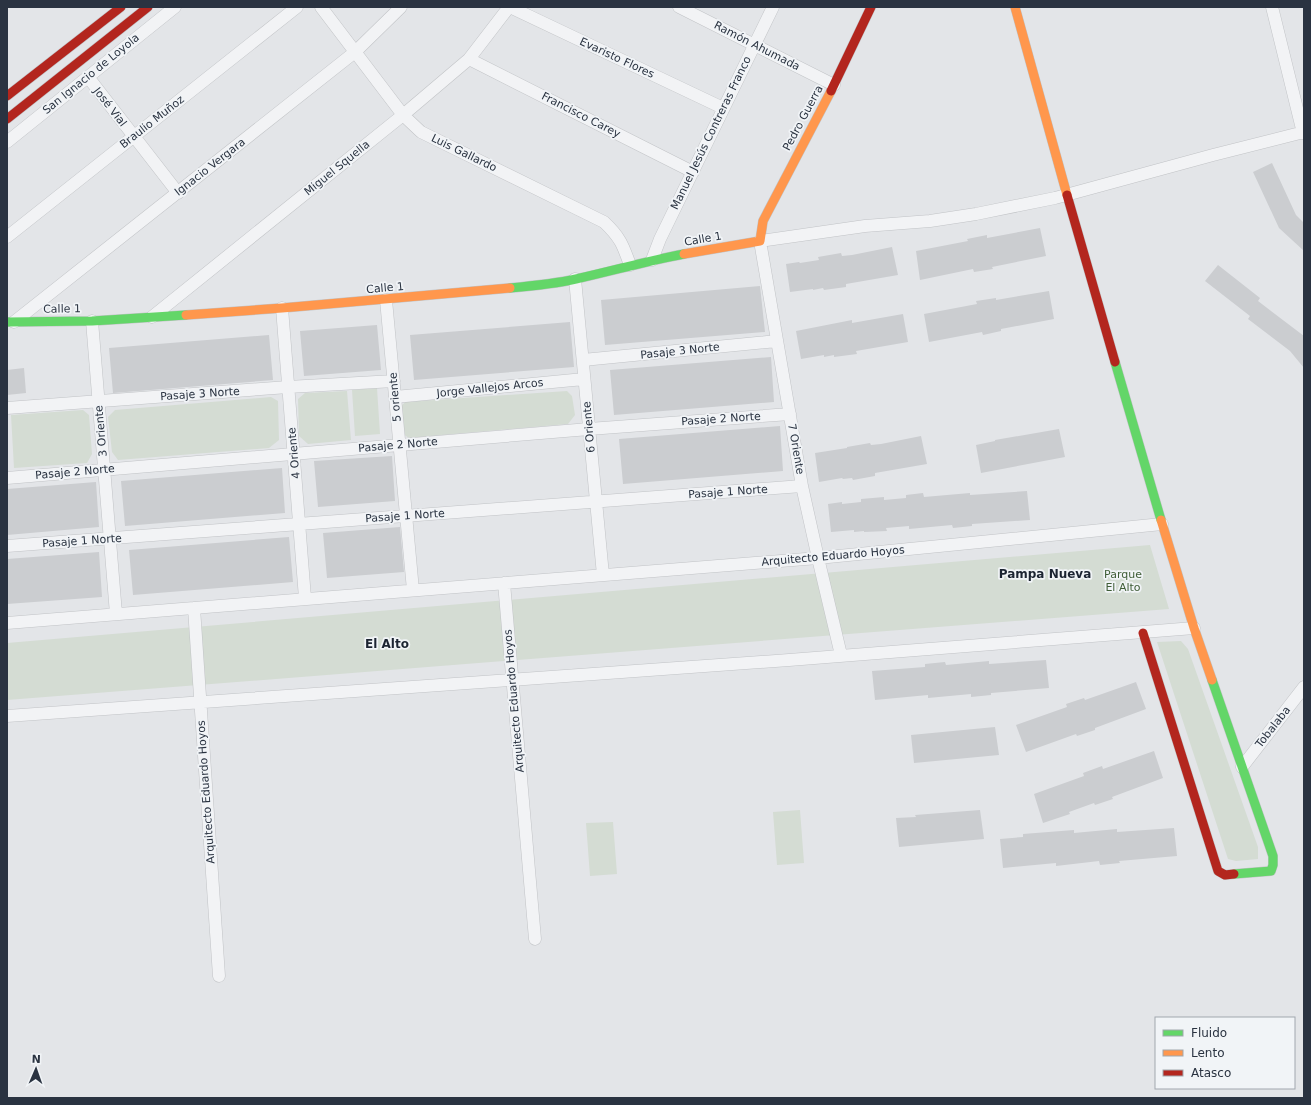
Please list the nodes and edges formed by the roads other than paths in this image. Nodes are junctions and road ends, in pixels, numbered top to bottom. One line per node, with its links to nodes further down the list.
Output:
1 (121, 7): 19 (street)
2 (148, 7): 22 (street, San Ignacio de Loyola)
3 (175, 7): 17 (street, San Ignacio de Loyola)
4 (297, 7): 24 (street, Braulio Muñoz)
5 (321, 7): 15 (street, Luis Gallardo)
6 (401, 7): 15 (street, Ignacio Vergara)
7 (509, 7): 16 (street, Miguel Squella); 20 (street, Evaristo Flores)
8 (680, 7): 13 (street, Ramón Ahumada)
9 (773, 7): 14 (street, Manuel Jesús Contreras Franco)
10 (871, 7): 18 (street, Pedro Guerra)
11 (1015, 7): 28 (street)
12 (1272, 7): 23 (street)
13 (693, 10): 14 (street, Ramón Ahumada)
14 (754, 44): 18 (street, Ramón Ahumada); 20 (street, Manuel Jesús Contreras Franco)
15 (355, 52): 21 (street, Luis Gallardo); 27 (street, Ignacio Vergara)
16 (469, 59): 21 (street, Miguel Squella); 26 (street, Francisco Carey)
17 (88, 77): 24 (street, José Vial); 25 (street, San Ignacio de Loyola)
18 (834, 85): 30 (street, Pedro Guerra)
19 (7, 96)
20 (723, 108): 26 (street, Manuel Jesús Contreras Franco)
21 (403, 115): 32 (street, Luis Gallardo); 36 (street, Miguel Squella)
22 (7, 119)
23 (1304, 132): 28 (street)
24 (134, 136): 27 (street, José Vial); 29 (street, Braulio Muñoz)
25 (7, 142)
26 (693, 172): 31 (street, Manuel Jesús Contreras Franco)
27 (178, 193): 38 (street, Ignacio Vergara)
28 (1067, 196): 30 (street); 57 (street)
29 (7, 237)
30 (760, 241): 31 (street, Calle 1); 39 (street, 7 Oriente)
31 (652, 260): 32 (street, Calle 1)
32 (630, 265): 33 (street, Calle 1)
33 (575, 279): 34 (street, Calle 1); 40 (street, 6 Oriente)
34 (386, 300): 35 (street, Calle 1); 42 (street, 5 oriente)
35 (282, 308): 36 (street, Calle 1); 43 (street, 4 Oriente)
36 (152, 316): 37 (street, Calle 1)
37 (92, 320): 38 (street, Calle 1); 45 (street, 3 Oriente)
38 (10, 322)
39 (777, 341): 40 (street, Pasaje 3 Norte); 47 (street, 7 Oriente)
40 (583, 360): 41 (street, 6 Oriente)
41 (584, 379): 44 (street, Jorge Vallejos Arcos); 48 (street, 6 Oriente)
42 (394, 381): 43 (street, Pasaje 3 Norte); 44 (street, 5 oriente)
43 (288, 388): 45 (street, Pasaje 3 Norte); 50 (street, 4 Oriente)
44 (395, 397): 49 (street, 5 oriente)
45 (98, 402): 46 (street, Pasaje 3 Norte); 51 (street, 3 Oriente)
46 (7, 408)
47 (790, 414): 48 (street, Pasaje 2 Norte); 53 (street, 7 Oriente)
48 (589, 429): 49 (street, Pasaje 2 Norte); 54 (street, 6 Oriente)
49 (400, 445): 50 (street, Pasaje 2 Norte); 55 (street, 5 oriente)
50 (294, 454): 51 (street, Pasaje 2 Norte); 56 (street, 4 Oriente)
51 (104, 470): 52 (street, Pasaje 2 Norte); 58 (street, 3 Oriente)
52 (7, 478)
53 (802, 486): 54 (street, Pasaje 1 Norte); 60 (street, 7 Oriente)
54 (596, 502): 55 (street, Pasaje 1 Norte); 61 (street, 6 Oriente)
55 (406, 516): 56 (street, Pasaje 1 Norte); 63 (street, 5 oriente)
56 (299, 524): 58 (street, Pasaje 1 Norte); 64 (street, 4 Oriente)
57 (1162, 524): 60 (street, Arquitecto Eduardo Hoyos); 68 (street)
58 (110, 539): 59 (street, Pasaje 1 Norte); 66 (street, 3 Oriente)
59 (7, 546)
60 (818, 558): 61 (street, Arquitecto Eduardo Hoyos); 70 (street, 7 Oriente)
61 (602, 575): 62 (street, Arquitecto Eduardo Hoyos)
62 (504, 583): 63 (street, Arquitecto Eduardo Hoyos); 71 (street, Arquitecto Eduardo Hoyos)
63 (413, 590): 64 (street, Arquitecto Eduardo Hoyos)
64 (305, 598): 65 (street, Arquitecto Eduardo Hoyos)
65 (194, 608): 66 (street, Arquitecto Eduardo Hoyos); 73 (street, Arquitecto Eduardo Hoyos)
66 (116, 614): 67 (street, Arquitecto Eduardo Hoyos)
67 (7, 623)
68 (1194, 628): 69 (street); 75 (street)
69 (1143, 633): 70 (street); 75 (street)
70 (841, 655): 71 (street)
71 (513, 680): 73 (street); 76 (street, Arquitecto Eduardo Hoyos)
72 (1304, 687): 75 (street, Tobalaba)
73 (200, 702): 74 (street); 77 (street, Arquitecto Eduardo Hoyos)
74 (7, 716)
75 (1242, 767)
76 (534, 939)
77 (219, 976)

